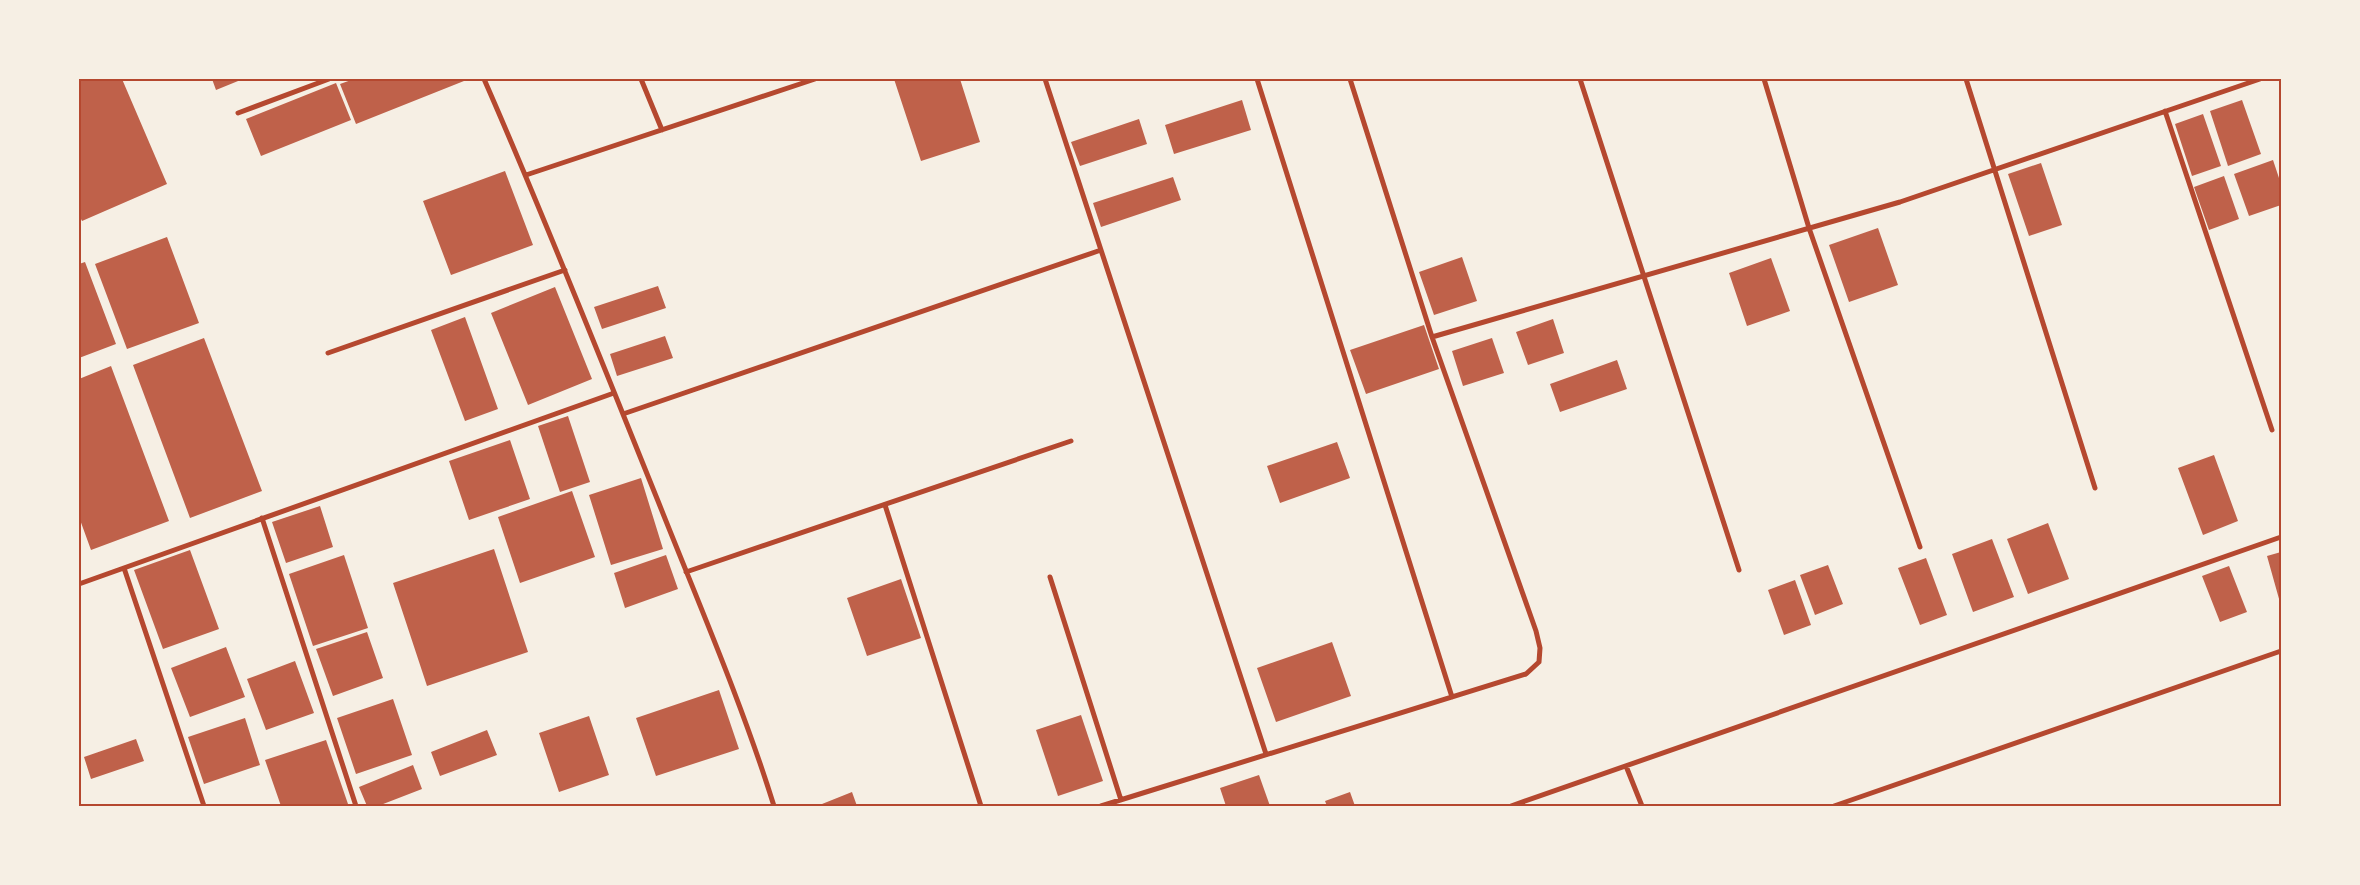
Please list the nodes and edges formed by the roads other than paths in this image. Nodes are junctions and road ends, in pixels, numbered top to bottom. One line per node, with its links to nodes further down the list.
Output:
1 (329, 79): 13 (street)
2 (484, 79): 16 (street)
3 (641, 79): 14 (street)
4 (816, 79): 14 (street)
5 (1045, 79): 18 (street)
6 (1257, 79): 38 (street)
7 (1350, 79): 21 (street)
8 (1580, 79): 20 (street)
9 (1764, 79): 17 (street)
10 (1966, 79): 15 (street)
11 (2260, 79): 12 (street)
12 (2165, 111): 15 (street); 25 (street)
13 (238, 113)
14 (662, 130): 16 (street)
15 (1993, 170): 17 (street); 27 (street)
16 (526, 175): 19 (street)
17 (1808, 228): 20 (street); 31 (street)
18 (1101, 250): 24 (street); 39 (street)
19 (565, 270): 22 (street); 23 (street)
20 (1644, 276): 21 (street); 33 (street)
21 (1432, 337): 38 (street)
22 (328, 353)
23 (614, 393): 24 (street); 29 (street)
24 (623, 414): 34 (street)
25 (2272, 430)
26 (1070, 441): 28 (street)
27 (2096, 488)
28 (885, 505): 34 (street); 45 (street)
29 (262, 518): 32 (street); 43 (street)
30 (2281, 537): 40 (street)
31 (1920, 547)
32 (124, 568): 36 (street); 42 (street)
33 (1739, 570)
34 (686, 572): 44 (street)
35 (1050, 577): 41 (street)
36 (79, 584)
37 (2281, 651): 49 (street)
38 (1452, 697): 39 (street)
39 (1266, 754): 41 (street)
40 (1626, 766): 47 (street); 48 (street)
41 (1121, 800): 46 (street)
42 (204, 806)
43 (356, 806)
44 (774, 806)
45 (980, 806)
46 (1101, 806)
47 (1511, 806)
48 (1642, 806)
49 (1834, 806)

